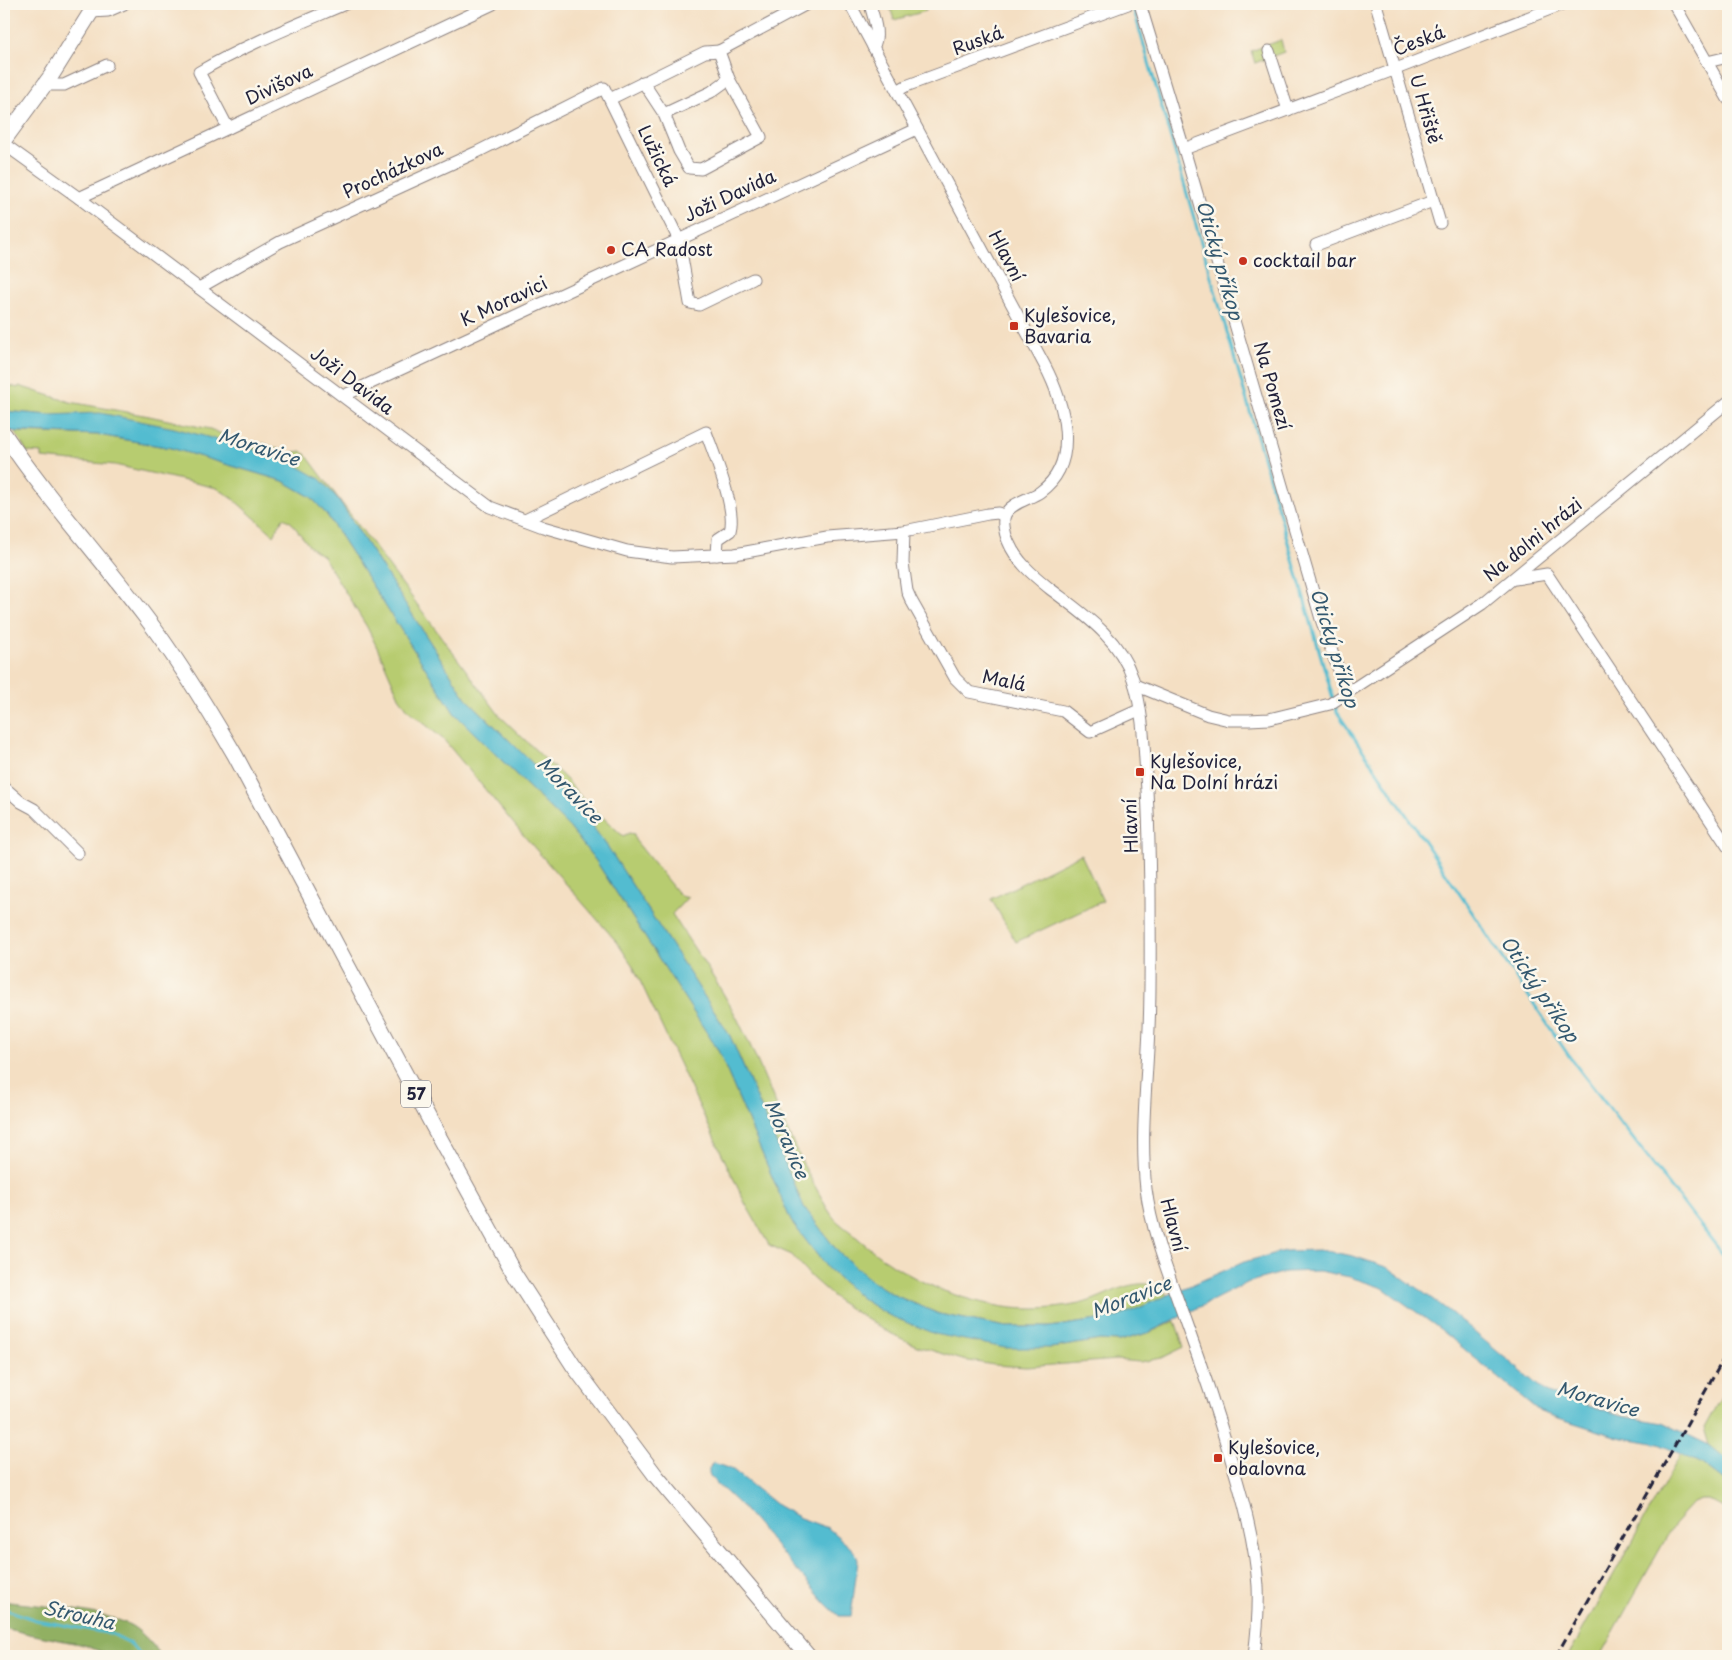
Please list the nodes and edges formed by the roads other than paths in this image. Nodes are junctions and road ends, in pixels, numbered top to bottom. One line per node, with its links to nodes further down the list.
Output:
1 (124, 4): 12 (street)
2 (345, 4): 29 (street)
3 (493, 4): 29 (street, Divišova)
4 (807, 4): 15 (street)
5 (851, 4): 13 (street, Hlavní)
6 (870, 4): 13 (street)
7 (1127, 4): 24 (street, Ruská)
8 (1140, 4): 32 (street, Na Pomezí)
9 (1376, 4): 19 (street, U Hřiště)
10 (1563, 4): 19 (street, Česká)
11 (1674, 4): 17 (street)
12 (93, 8): 22 (main road)
13 (873, 47): 24 (street, Hlavní)
14 (1269, 50): 27 (street)
15 (719, 51): 20 (street); 21 (street)
16 (1728, 57): 17 (street)
17 (1708, 62): 26 (street)
18 (107, 65): 22 (street)
19 (1396, 69): 27 (street, Česká); 34 (street, U Hřiště)
20 (729, 79): 28 (street); 28 (street)
21 (643, 82): 25 (street); 28 (street)
22 (44, 85): 31 (main road)
23 (604, 88): 25 (street, Lužická); 39 (street, Procházkova)
24 (897, 91): 30 (street, Hlavní)
25 (610, 99): 36 (street, Lužická)
26 (1728, 99)
27 (1288, 110): 32 (street, Česká)
28 (664, 114)
29 (228, 128): 33 (street, Divišova)
30 (917, 129): 36 (street, Joži Davida); 43 (street, Hlavní)
31 (4, 142): 33 (street, Joži Davida)
32 (1184, 149): 49 (street, Na Pomezí)
33 (79, 198): 39 (street, Joži Davida)
34 (1433, 200): 35 (street, U Hřiště); 37 (street)
35 (1440, 223)
36 (679, 240): 38 (street, Joži Davida); 40 (street, K Moravici)
37 (1316, 244)
38 (753, 279)
39 (198, 288): 40 (street, Joži Davida)
40 (343, 396): 44 (street, Joži Davida)
41 (1728, 402): 47 (street, Na dolni hrázi)
42 (4, 434): 54 (main road, 57)
43 (1004, 516): 45 (street, Joži Davida); 48 (street, Hlavní)
44 (525, 520): 46 (street, Joži Davida); 46 (street)
45 (904, 531): 46 (street, Joži Davida); 50 (street, Malá)
46 (717, 555)
47 (1513, 579): 49 (street, Na dolni hrázi); 52 (street)
48 (1134, 685): 49 (street, Na dolni hrázi); 50 (street, Hlavní)
49 (1339, 698)
50 (1139, 710): 55 (street, Hlavní)
51 (4, 787): 53 (street)
52 (1728, 847)
53 (78, 853)
54 (808, 1656)
55 (1254, 1656)

